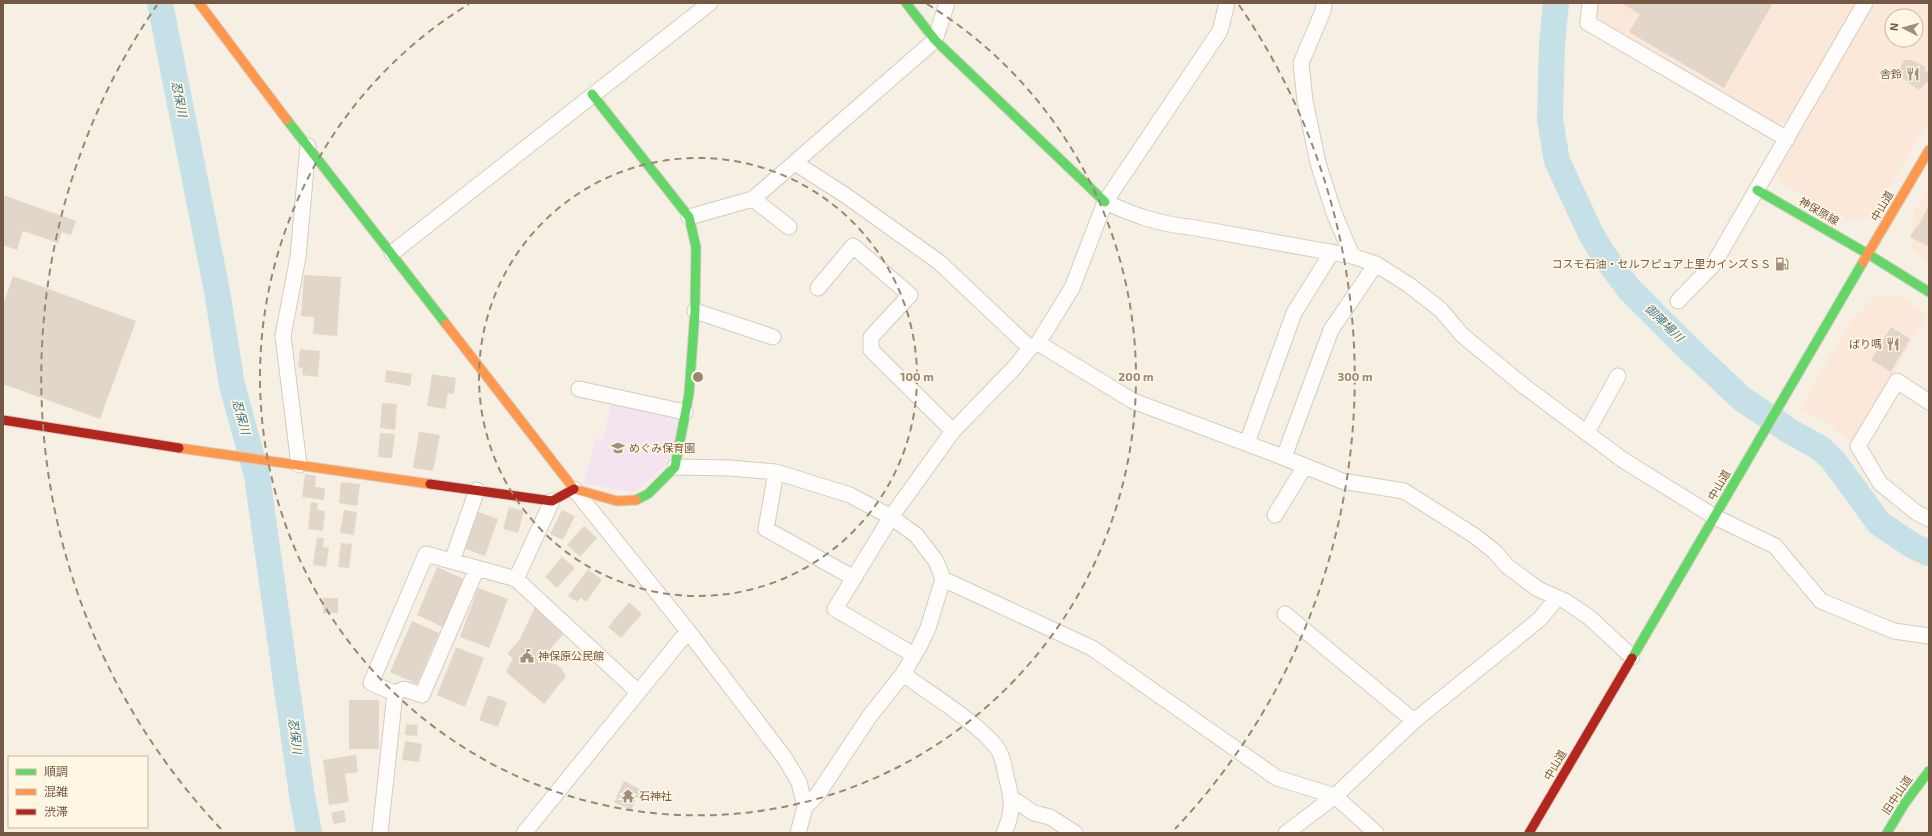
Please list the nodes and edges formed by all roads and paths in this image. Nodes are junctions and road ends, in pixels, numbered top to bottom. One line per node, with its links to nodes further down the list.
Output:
1 (199, 3): 12 (main road)
2 (710, 3): 10 (street)
3 (906, 3): 9 (main road)
4 (947, 3): 9 (street)
5 (1227, 3): 17 (street)
6 (1324, 3): 23 (street)
7 (1590, 3): 11 (street)
8 (1865, 3): 11 (street)
9 (934, 40): 14 (street); 17 (main road)
10 (592, 94): 18 (main road); 21 (street)
11 (1787, 139): 15 (street)
12 (308, 146): 21 (main road); 40 (street)
13 (1929, 150): 22 (main road, 中山道)
14 (796, 164): 16 (street); 30 (street)
15 (1757, 190): 22 (main road, 神保原線); 27 (street)
16 (753, 199): 18 (street); 19 (street)
17 (1105, 202): 20 (street); 30 (street)
18 (689, 217): 28 (main road)
19 (789, 226)
20 (1332, 252): 23 (street); 38 (street)
21 (392, 253): 44 (main road)
22 (1868, 254): 26 (main road, 神保原線); 49 (main road, 中山道)
23 (1352, 256): 24 (street)
24 (1376, 264): 37 (street); 39 (street)
25 (818, 288): 36 (street)
26 (1929, 292)
27 (1678, 301)
28 (695, 311): 29 (street); 34 (main road)
29 (773, 337)
30 (1034, 346): 36 (street); 38 (street)
31 (1618, 376): 37 (street)
32 (578, 389): 34 (street)
33 (1929, 402): 50 (street)
34 (685, 412): 42 (main road)
35 (3, 420): 40 (main road)
36 (953, 431): 48 (street)
37 (1587, 432): 49 (street)
38 (1247, 443): 39 (street)
39 (1284, 457): 41 (street)
40 (300, 465): 45 (main road)
41 (1305, 466): 47 (street); 56 (street)
42 (675, 467): 43 (street); 44 (main road)
43 (776, 472): 48 (street); 54 (street)
44 (574, 489): 46 (main road); 58 (street)
45 (477, 490): 46 (main road); 51 (street)
46 (552, 501): 53 (street)
47 (1275, 515)
48 (891, 517): 54 (street); 55 (street)
49 (1715, 517): 59 (street); 61 (main road, 中山道)
50 (1929, 519)
51 (452, 561): 52 (street); 64 (street)
52 (477, 568): 53 (street); 64 (street)
53 (516, 578): 63 (street)
54 (854, 578): 60 (street)
55 (942, 579): 60 (street); 67 (street)
56 (1557, 598): 61 (street); 65 (street)
57 (1285, 614): 65 (street)
58 (688, 631): 63 (street); 69 (street)
59 (1929, 636)
60 (914, 655): 62 (street)
61 (1632, 657): 77 (main road, 中山道)
62 (903, 674): 68 (street); 69 (street)
63 (638, 692): 71 (street)
64 (395, 694): 70 (street)
65 (1414, 721): 67 (street)
66 (1929, 771): 78 (main road, 旧中山道)
67 (1336, 796): 75 (street); 76 (street)
68 (1013, 798): 73 (street); 74 (street)
69 (805, 807): 72 (street)
70 (380, 833)
71 (524, 833)
72 (798, 833)
73 (1004, 833)
74 (1075, 833)
75 (1286, 833)
76 (1376, 833)
77 (1529, 833)
78 (1887, 833)

